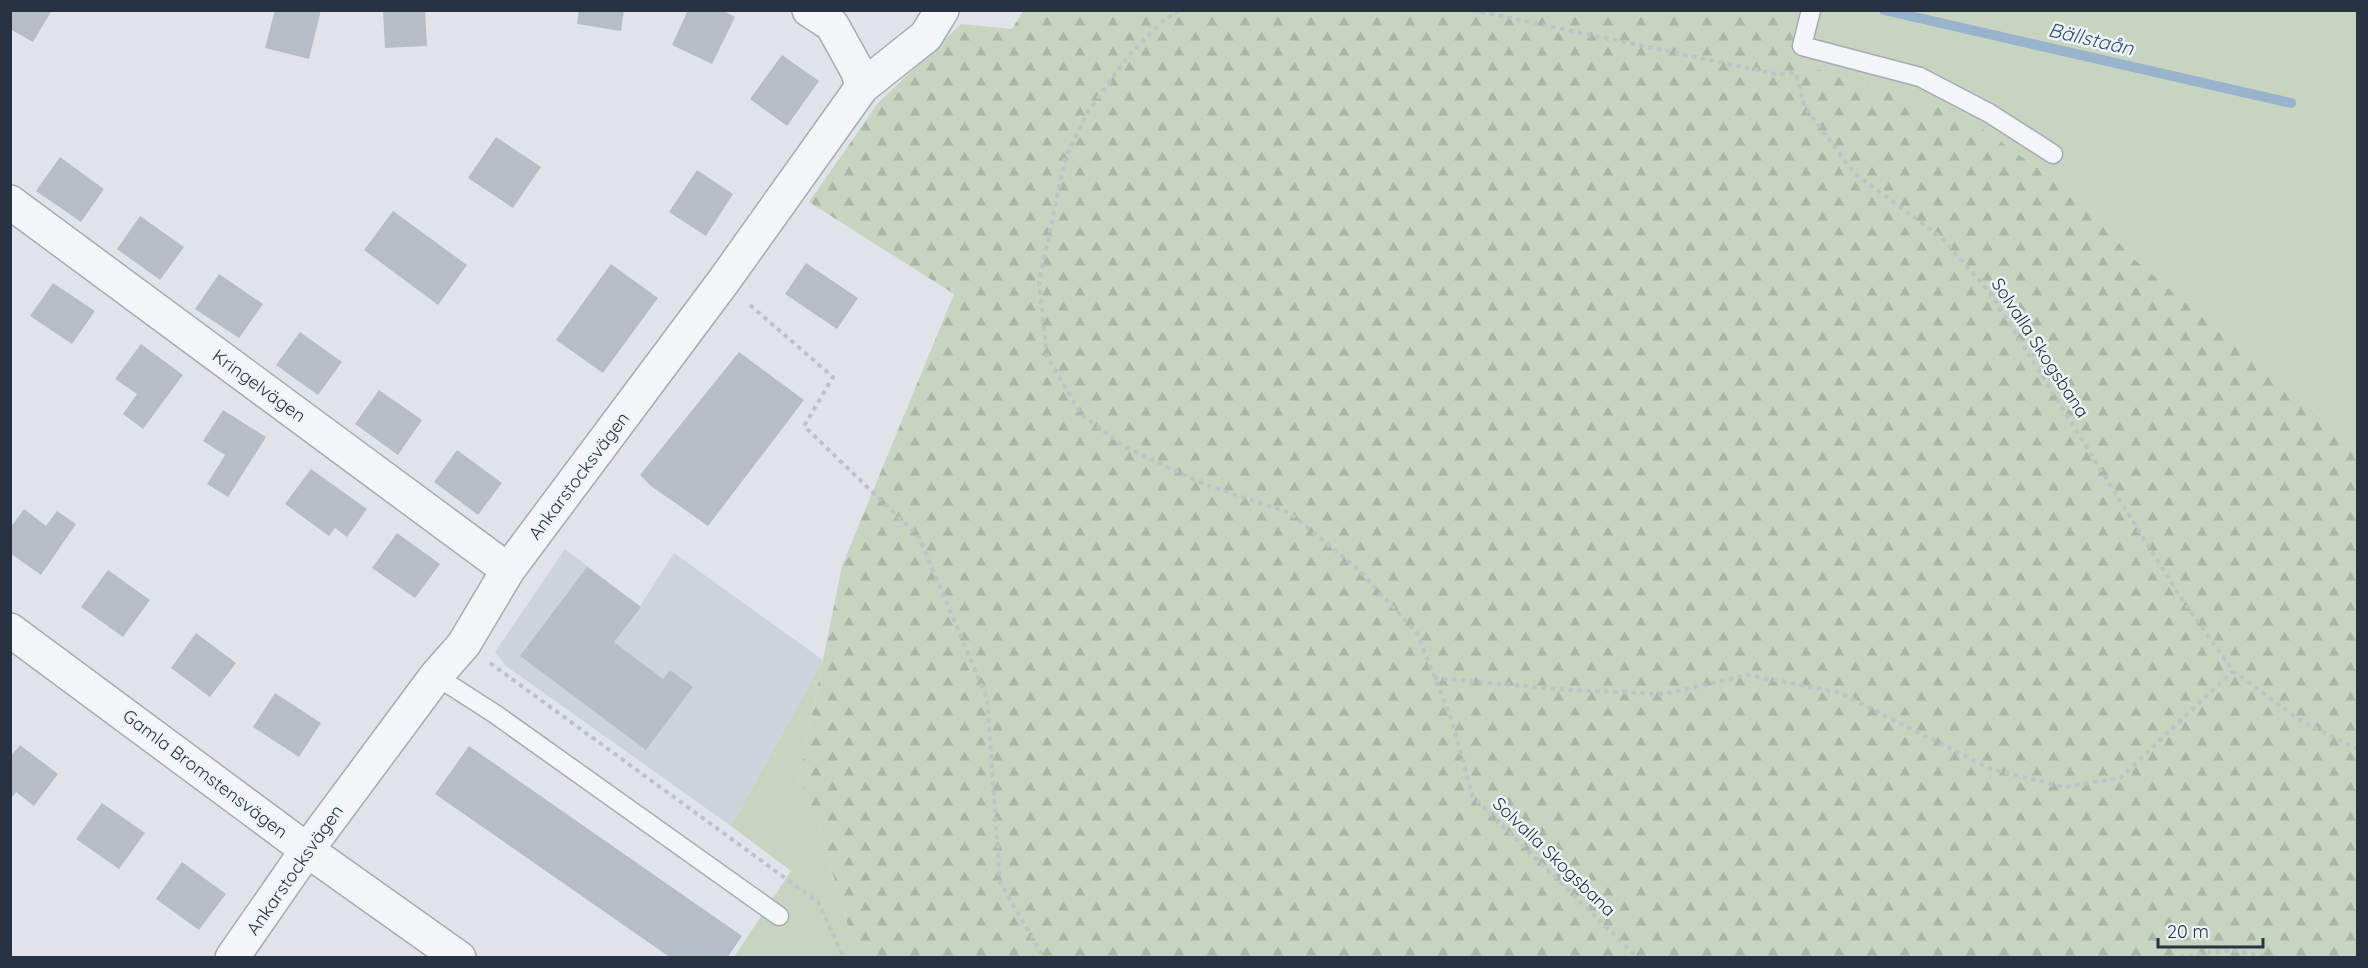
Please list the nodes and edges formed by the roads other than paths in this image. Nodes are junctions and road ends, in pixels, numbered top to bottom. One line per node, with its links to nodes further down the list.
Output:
1 (809, 10): 4 (street)
2 (942, 10): 4 (street, Ankarstocksvägen)
3 (1811, 10): 5 (lane)
4 (862, 87): 7 (street, Ankarstocksvägen)
5 (2053, 153)
6 (10, 202): 7 (street, Kringelvägen)
7 (508, 570): 9 (street, Ankarstocksvägen)
8 (10, 630): 10 (street, Gamla Bromstensvägen)
9 (436, 676): 10 (street, Ankarstocksvägen); 11 (lane)
10 (307, 850): 12 (street, Ankarstocksvägen); 13 (street, Gamla Bromstensvägen)
11 (778, 916)
12 (232, 957)
13 (459, 957)

